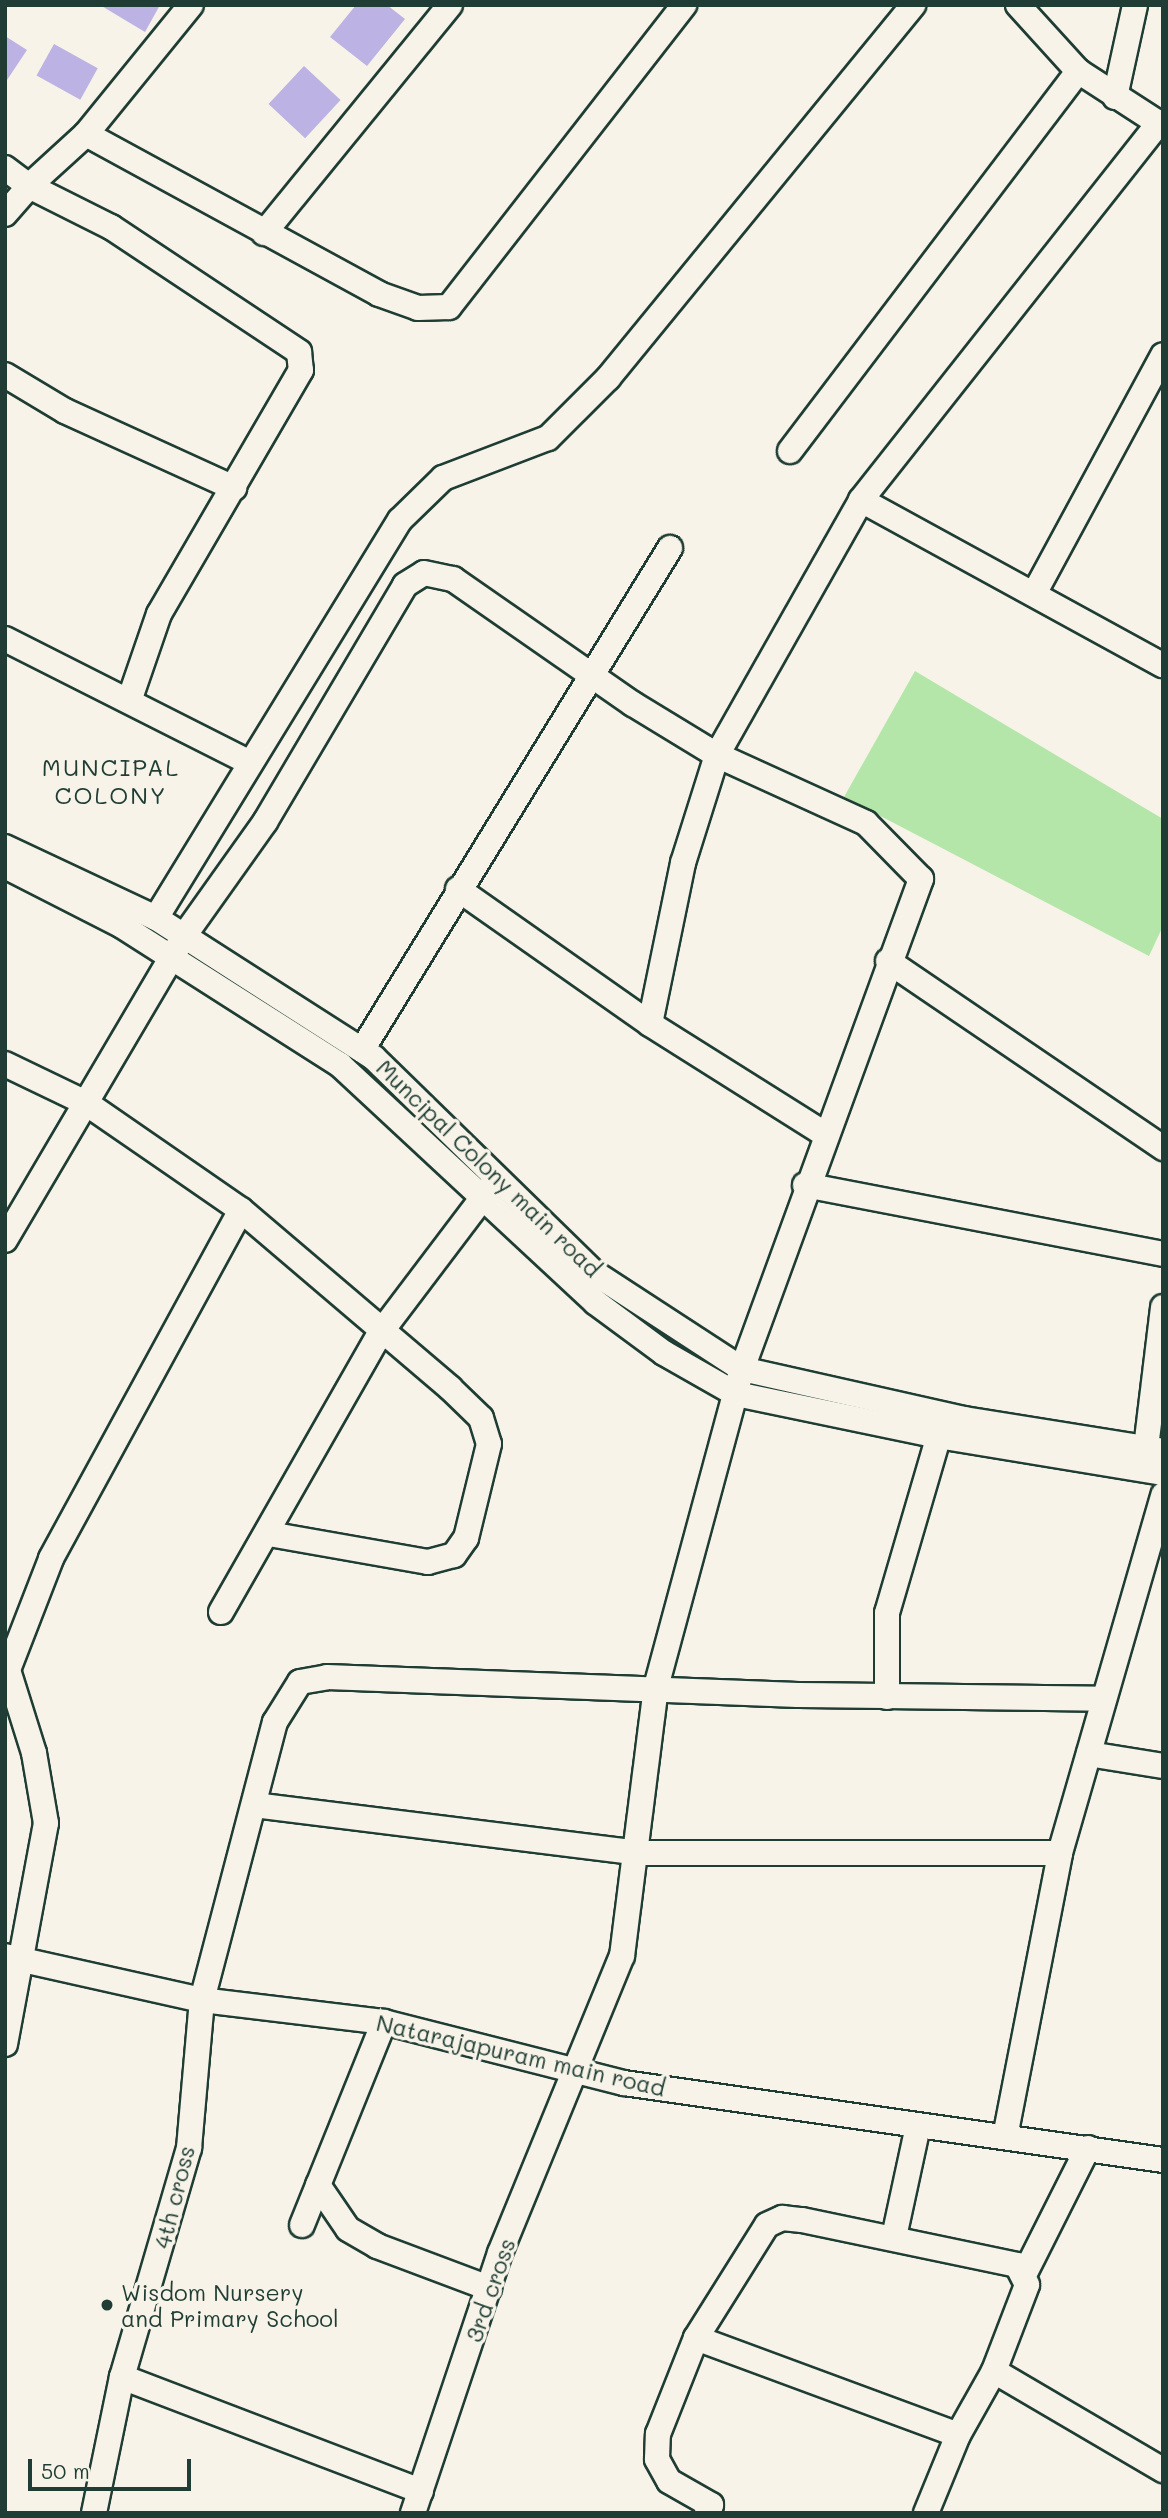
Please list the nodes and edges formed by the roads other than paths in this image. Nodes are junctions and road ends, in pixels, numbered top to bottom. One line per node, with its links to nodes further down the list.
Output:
1 (191, 5): 10 (street)
2 (450, 5): 14 (street)
3 (684, 5): 14 (street)
4 (913, 5): 27 (street)
5 (1018, 5): 7 (street)
6 (1135, 5): 8 (street)
7 (1078, 71): 8 (street); 17 (street)
8 (1115, 97): 9 (street)
9 (1161, 125): 19 (street)
10 (86, 134): 12 (street); 14 (street)
11 (5, 168): 12 (street)
12 (29, 186): 13 (street); 18 (street)
13 (5, 214)
14 (264, 233)
15 (1163, 355): 21 (street)
16 (5, 374): 18 (street)
17 (790, 451)
18 (234, 488): 25 (street)
19 (861, 500): 21 (street); 26 (street)
20 (670, 548): 24 (street)
21 (1035, 592): 23 (street)
22 (5, 639): 25 (street)
23 (1163, 665)
24 (592, 673): 26 (street); 30 (street); 32 (street)
25 (128, 701): 27 (street)
26 (717, 755): 34 (street, 3rd cross); 35 (street)
27 (249, 762): 31 (street)
28 (5, 847): 31 (street, Muncipal Colony main road)
29 (5, 866): 33 (street)
30 (458, 889): 35 (street); 36 (street)
31 (156, 918): 32 (street, Muncipal Colony main road)
32 (184, 936): 33 (street); 36 (street, Muncipal Colony main road)
33 (172, 958): 38 (street); 43 (street)
34 (888, 961): 39 (street, 3rd cross); 40 (street)
35 (650, 1024): 39 (street)
36 (362, 1050): 41 (street, Muncipal Colony main road)
37 (5, 1063): 38 (street)
38 (86, 1103): 44 (street); 45 (street)
39 (826, 1135): 42 (street, 3rd cross)
40 (1163, 1148)
41 (497, 1178): 43 (street); 49 (street, Muncipal Colony main road)
42 (805, 1185): 46 (street); 49 (street, 3rd cross)
43 (482, 1198): 48 (street); 50 (street)
44 (241, 1210): 48 (street); 65 (street)
45 (5, 1240)
46 (1163, 1254)
47 (1163, 1307): 52 (street)
48 (381, 1332): 55 (street); 55 (street)
49 (743, 1369): 50 (street, 3rd cross); 51 (street, Muncipal Colony main road)
50 (736, 1394): 51 (street); 57 (street, 3rd cross)
51 (942, 1426): 52 (street, Muncipal Colony main road); 53 (street); 58 (street)
52 (1154, 1449)
53 (1163, 1473)
54 (1163, 1495): 59 (street)
55 (270, 1534): 56 (street)
56 (221, 1612)
57 (656, 1687): 58 (street, 4th cross); 62 (street, 4th cross); 63 (street, 3rd cross)
58 (887, 1696): 59 (street, 4th cross)
59 (1104, 1699): 60 (street)
60 (1089, 1754): 61 (street); 64 (street)
61 (1163, 1766)
62 (254, 1805): 63 (street); 66 (street, 4th cross)
63 (638, 1853): 64 (street); 69 (street, 3rd cross)
64 (1060, 1853): 71 (street)
65 (15, 1958): 66 (street, Natarajapuram main road); 68 (street)
66 (202, 2000): 67 (street, Natarajapuram main road); 81 (street, 4th cross)
67 (384, 2022): 69 (street, Natarajapuram main road); 74 (street)
68 (5, 2044)
69 (575, 2071): 70 (street, Natarajapuram main road); 78 (street, 3rd cross)
70 (918, 2126): 71 (street, Natarajapuram main road); 76 (street)
71 (1004, 2137): 72 (street, Natarajapuram main road)
72 (1088, 2148): 73 (street, Natarajapuram main road); 77 (street)
73 (1163, 2160)
74 (318, 2185): 75 (street); 78 (street)
75 (302, 2225)
76 (894, 2237): 77 (street); 79 (street)
77 (1025, 2273): 80 (street)
78 (489, 2288): 84 (street, 3rd cross)
79 (696, 2338): 82 (street); 85 (street)
80 (994, 2371): 82 (street); 83 (street)
81 (122, 2377): 84 (street); 86 (street, 4th cross)
82 (958, 2435): 87 (street)
83 (1163, 2470)
84 (417, 2502)
85 (716, 2510)
86 (94, 2513)
87 (926, 2513)

